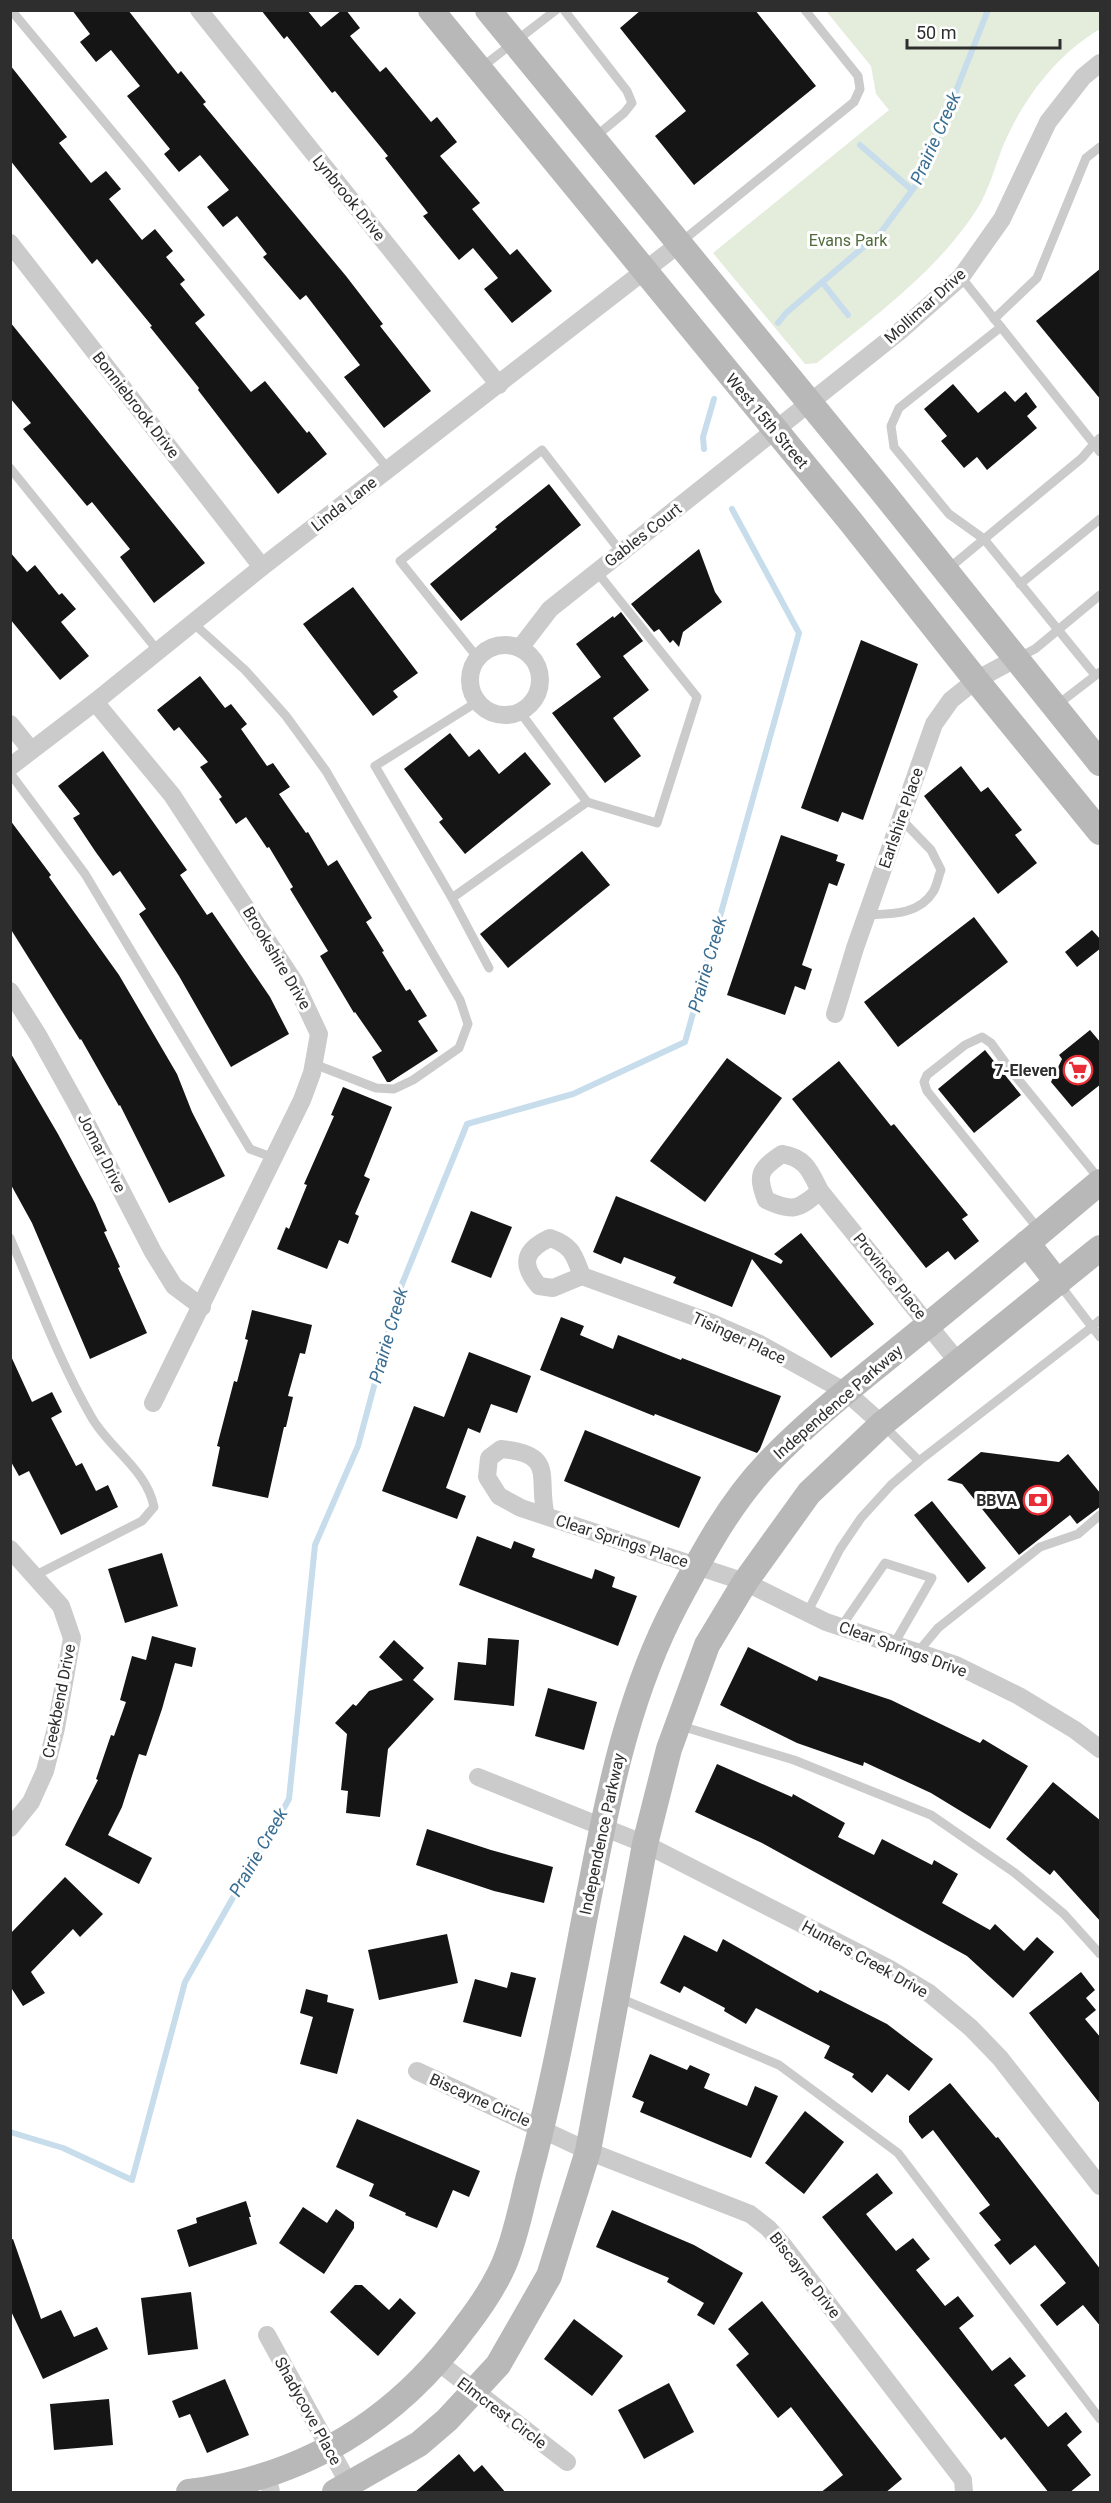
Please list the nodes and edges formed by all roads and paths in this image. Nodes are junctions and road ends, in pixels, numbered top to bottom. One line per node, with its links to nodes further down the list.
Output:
1 (11, 10): 24 (lane)
2 (199, 10): 18 (street, Lynbrook Drive)
3 (431, 10): 10 (main road, West 15th Street)
4 (488, 10): 8 (main road)
5 (556, 10): 8 (lane)
6 (564, 10): 11 (lane)
7 (806, 10): 14 (lane)
8 (514, 43): 10 (lane); 11 (main road)
9 (1101, 63): 16 (street, Mollimar Drive)
10 (479, 69): 15 (main road, West 15th Street)
11 (593, 138): 14 (main road)
12 (1101, 147): 17 (lane)
13 (10, 243): 28 (street, Bonniebrook Drive)
14 (679, 244): 15 (street, Linda Lane); 19 (main road)
15 (644, 272): 18 (street, Linda Lane); 20 (main road, West 15th Street)
16 (961, 277): 17 (lane); 19 (street, Mollimar Drive)
17 (998, 323): 21 (lane); 26 (lane)
18 (499, 385): 24 (street, Linda Lane)
19 (810, 402): 20 (street, Mollimar Drive); 29 (main road)
20 (775, 430): 27 (street, Gables Court); 40 (main road, West 15th Street)
21 (1097, 441): 22 (lane); 26 (lane)
22 (1101, 452)
23 (10, 468): 36 (lane)
24 (389, 470): 28 (street, Linda Lane)
25 (1101, 519): 31 (lane)
26 (984, 539): 29 (lane); 31 (lane)
27 (621, 552): 30 (street, Gables Court); 37 (lane)
28 (262, 567): 33 (street, Linda Lane)
29 (946, 570): 38 (main road)
30 (597, 572): 35 (street, Gables Court); 50 (lane)
31 (1020, 584): 34 (lane)
32 (1101, 595): 34 (lane)
33 (193, 623): 36 (street, Linda Lane); 58 (lane)
34 (1059, 629): 38 (lane); 39 (lane)
35 (520, 648): 37 (street); 44 (street)
36 (158, 651): 41 (street, Linda Lane)
37 (477, 657): 42 (street)
38 (1017, 658): 40 (street, Earlshire Place); 43 (main road)
39 (1098, 673): 43 (lane)
40 (976, 680): 51 (street, Earlshire Place); 52 (main road, West 15th Street)
41 (95, 702): 46 (street, Linda Lane); 58 (street, Brookshire Drive)
42 (477, 702): 44 (street); 53 (lane)
43 (1055, 706): 47 (main road)
44 (520, 712): 50 (lane)
45 (10, 724): 46 (street)
46 (31, 750): 48 (street, Linda Lane)
47 (1101, 763)
48 (10, 767)
49 (10, 773): 59 (lane)
50 (587, 802): 53 (lane)
51 (901, 819): 54 (street, Earlshire Place); 54 (lane)
52 (1101, 832)
53 (452, 898): 55 (lane)
54 (867, 915): 57 (street, Earlshire Place)
55 (489, 968)
56 (10, 991): 67 (street, Jomar Drive)
57 (835, 1014)
58 (314, 1064): 59 (street, Brookshire Drive)
59 (274, 1158): 67 (street, Brookshire Drive)
60 (1101, 1181): 63 (main road, Independence Parkway); 63 (lane)
61 (820, 1191): 69 (street, Province Place)
62 (10, 1238): 81 (lane)
63 (1034, 1238): 66 (main road); 69 (main road, Independence Parkway)
64 (1101, 1248): 66 (main road)
65 (582, 1276): 73 (street, Tisinger Place)
66 (1058, 1283): 70 (lane); 72 (main road)
67 (202, 1307): 74 (street, Brookshire Drive)
68 (1101, 1320): 70 (lane)
69 (930, 1324): 72 (street, Province Place); 73 (main road, Independence Parkway)
70 (1092, 1327): 71 (lane); 76 (lane)
71 (1101, 1337)
72 (958, 1362): 75 (main road)
73 (846, 1392): 75 (street, Tisinger Place); 80 (main road, Independence Parkway)
74 (153, 1403)
75 (882, 1424): 76 (lane); 82 (main road)
76 (919, 1461): 83 (lane)
77 (1101, 1515): 86 (lane)
78 (546, 1516): 80 (street, Clear Springs Place)
79 (10, 1549): 81 (street, Creekbend Drive)
80 (698, 1567): 82 (street, Clear Springs Drive); 90 (main road, Independence Parkway)
81 (34, 1576): 91 (street, Creekbend Drive)
82 (745, 1582): 83 (street, Clear Springs Drive); 87 (main road)
83 (807, 1613): 84 (street, Clear Springs Drive)
84 (841, 1627): 85 (street, Clear Springs Drive); 85 (lane)
85 (894, 1644): 86 (street, Clear Springs Drive)
86 (918, 1652): 88 (street, Clear Springs Drive)
87 (678, 1725): 92 (main road); 93 (lane)
88 (1101, 1749)
89 (478, 1777): 90 (street, Hunters Creek Drive)
90 (602, 1826): 92 (street, Hunters Creek Drive); 96 (main road, Independence Parkway)
91 (10, 1828)
92 (645, 1844): 94 (main road); 98 (street, Hunters Creek Drive)
93 (1101, 1954)
94 (616, 1997): 97 (main road); 102 (lane)
95 (417, 2071): 96 (street, Biscayne Circle)
96 (543, 2128): 97 (street, Biscayne Drive); 100 (main road, Independence Parkway)
97 (588, 2151): 101 (main road); 108 (street, Biscayne Drive)
98 (1101, 2186)
99 (267, 2335): 103 (street, Shadycove Place)
100 (438, 2362): 101 (street, Elmcrest Circle); 103 (main road, Independence Parkway)
101 (474, 2392): 104 (street, Elmcrest Circle); 106 (main road)
102 (1101, 2419)
103 (328, 2449): 105 (main road, Independence Parkway); 106 (street, Shadycove Place)
104 (567, 2462)
105 (269, 2484): 107 (main road, Independence Parkway)
106 (342, 2489)
107 (189, 2493)
108 (964, 2493)

